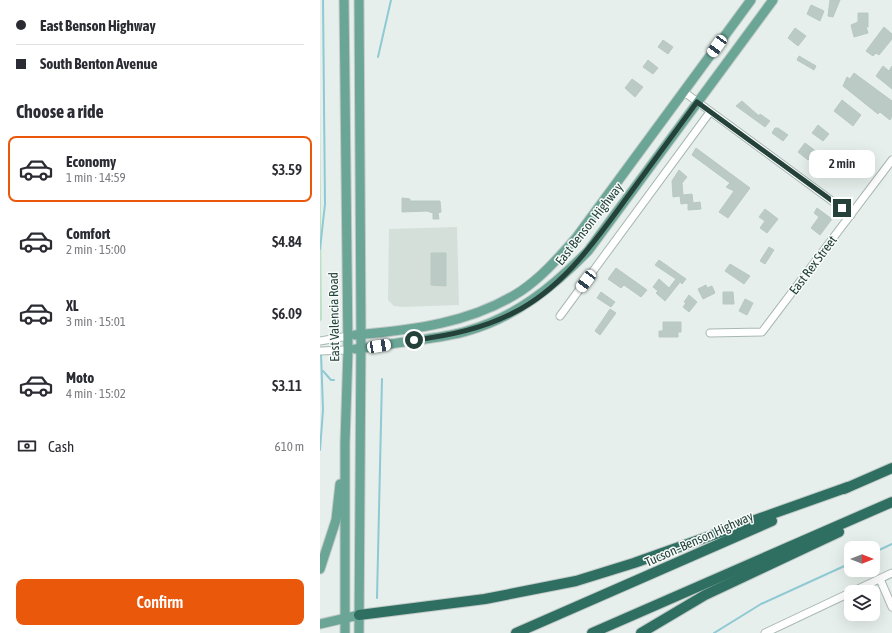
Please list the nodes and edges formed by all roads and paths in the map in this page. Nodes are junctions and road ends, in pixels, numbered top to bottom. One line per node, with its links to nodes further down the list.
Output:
1 (344, 0): 13 (main road, East Valencia Road)
2 (359, 0): 12 (main road, East Valencia Road)
3 (751, 0): 5 (main road, East Benson Highway)
4 (773, 0): 6 (main road, East Benson Highway)
5 (684, 92): 6 (street); 12 (main road, East Benson Highway)
6 (697, 102): 7 (street); 15 (main road, East Benson Highway)
7 (710, 112): 9 (street); 10 (street)
8 (892, 160): 9 (street, East Rex Street)
9 (851, 215): 11 (street, East Rex Street)
10 (560, 316)
11 (710, 333)
12 (361, 335): 13 (main road, East Benson Highway); 15 (main road, East Valencia Road)
13 (348, 336): 14 (street); 16 (main road, East Valencia Road)
14 (322, 340)
15 (361, 349): 16 (main road, East Benson Highway); 27 (main road, East Valencia Road)
16 (348, 350): 17 (street); 18 (main road, East Valencia Road)
17 (323, 351)
18 (345, 443): 23 (main road); 28 (main road, East Valencia Road)
19 (892, 468): 20 (highway, Tucson–Benson Highway)
20 (848, 487): 27 (highway); 32 (highway, Tucson–Benson Highway)
21 (892, 502): 33 (highway)
22 (892, 507): 34 (highway)
23 (320, 569)
24 (892, 573): 25 (street)
25 (880, 579): 26 (street); 35 (street)
26 (892, 607)
27 (359, 615): 28 (main road); 31 (main road, East Valencia Road)
28 (345, 618): 29 (main road); 30 (main road, East Valencia Road)
29 (320, 624)
30 (345, 633)
31 (359, 633)
32 (516, 633)
33 (592, 633)
34 (641, 633)
35 (765, 633)

